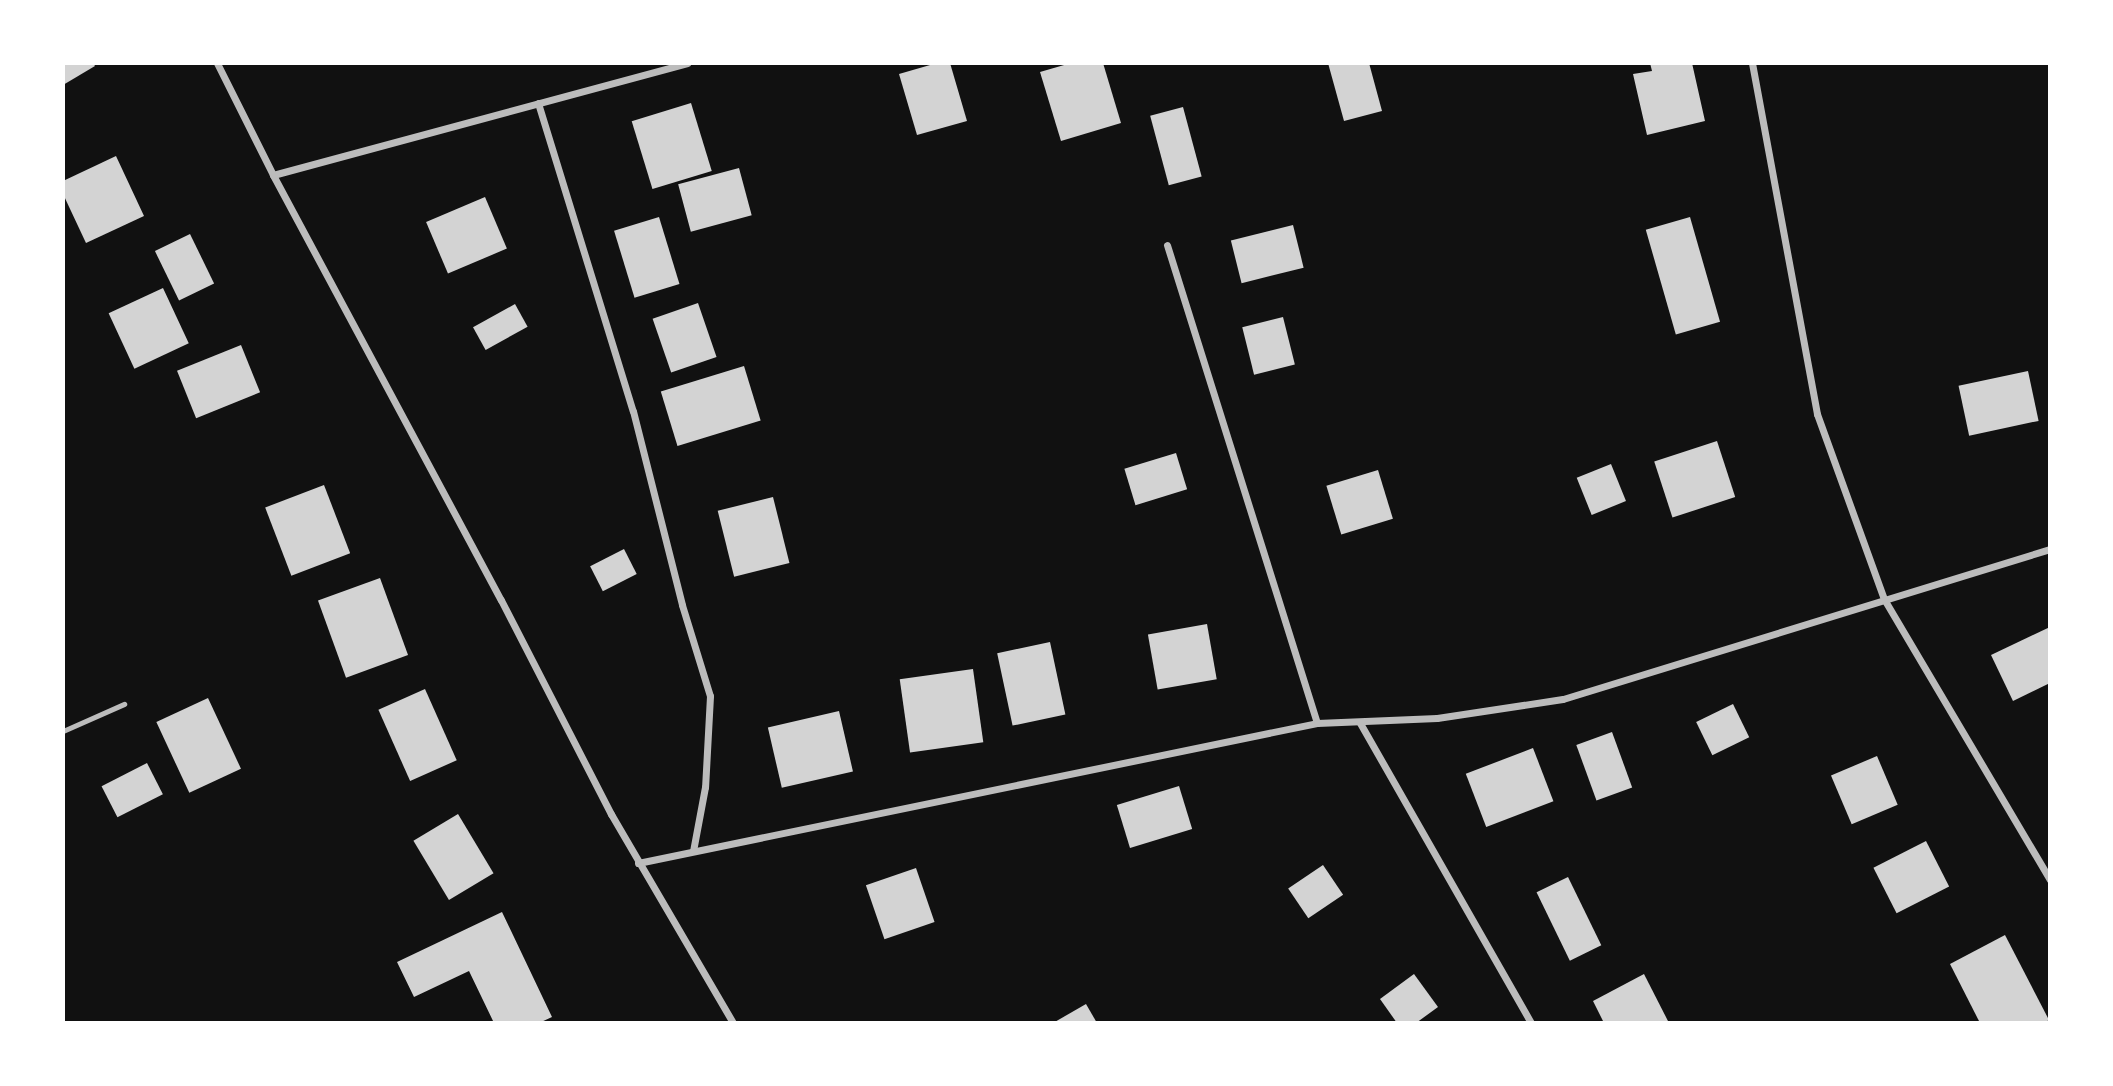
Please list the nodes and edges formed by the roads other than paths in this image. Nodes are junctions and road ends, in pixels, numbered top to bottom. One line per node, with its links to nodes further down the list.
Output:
1 (217, 63): 5 (street)
2 (687, 63): 4 (street)
3 (1752, 63): 8 (street)
4 (538, 103): 5 (street); 13 (street)
5 (273, 175): 14 (street)
6 (1167, 245): 10 (street)
7 (2050, 549): 8 (street)
8 (1884, 599): 11 (street); 15 (street)
9 (124, 704): 12 (lane)
10 (1317, 723): 11 (street); 13 (street)
11 (1360, 723): 17 (street)
12 (63, 732)
13 (693, 851): 14 (street)
14 (638, 863): 16 (street)
15 (2050, 880)
16 (733, 1023)
17 (1531, 1023)

